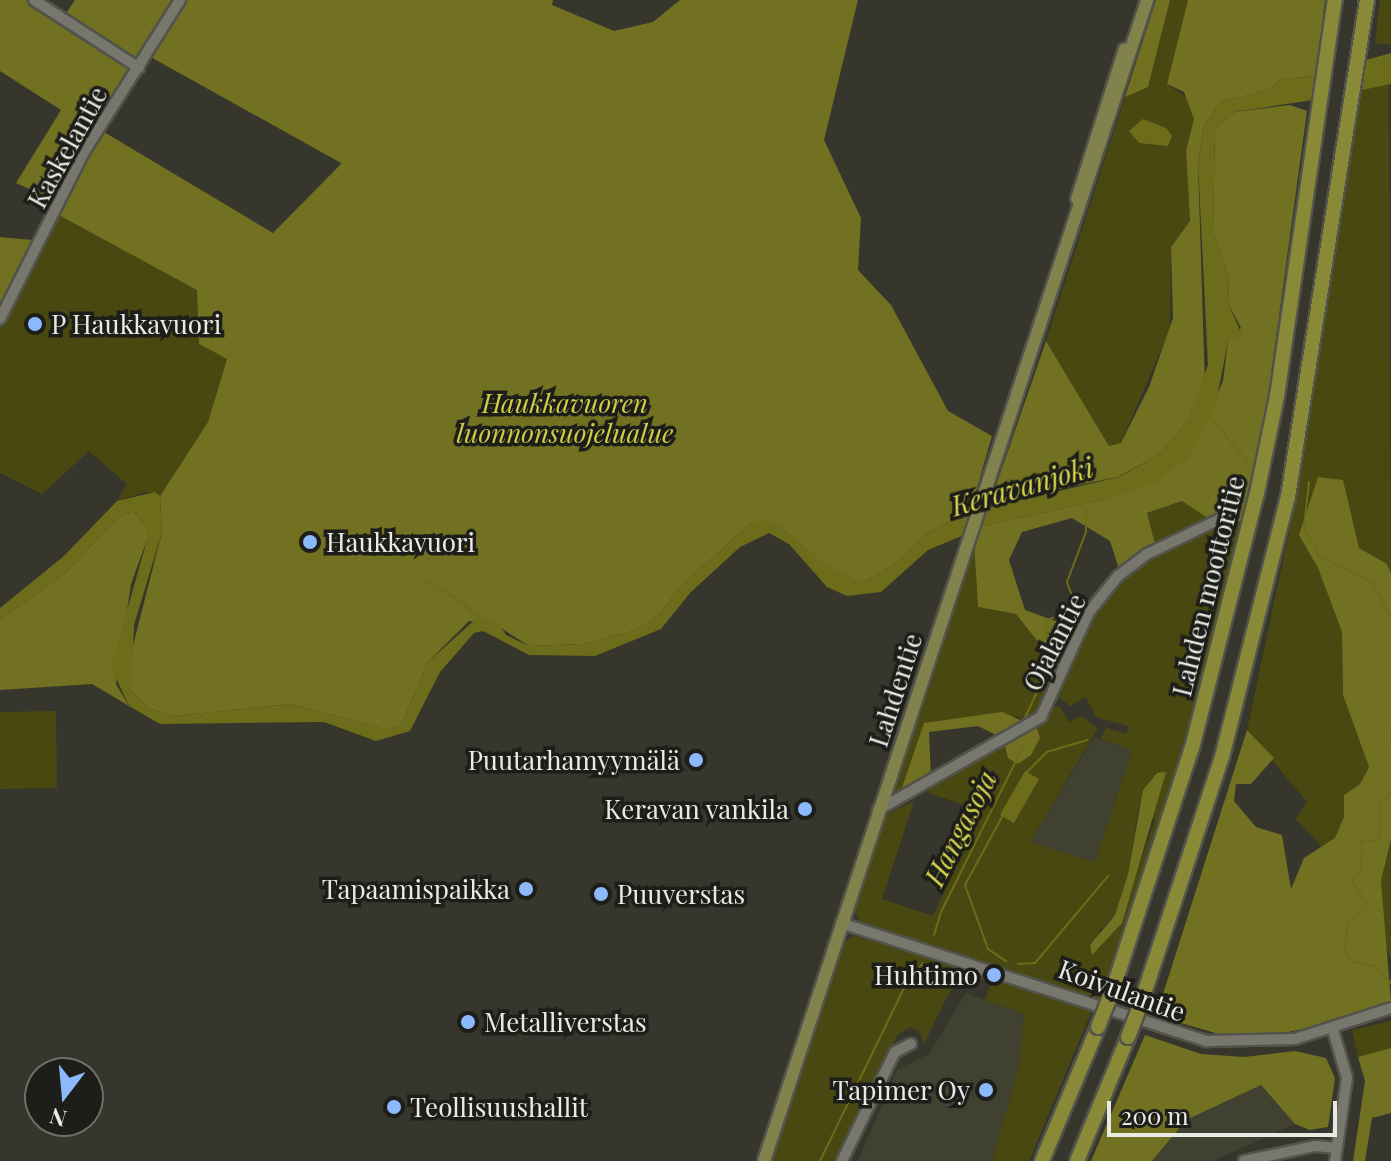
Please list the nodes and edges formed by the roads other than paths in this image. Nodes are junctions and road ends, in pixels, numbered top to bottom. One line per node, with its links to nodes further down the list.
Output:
1 (34, 0): 6 (street)
2 (180, 0): 6 (street, Kaskelantie)
3 (1146, 0): 9 (main road, Lahdentie)
4 (1335, 0): 17 (highway, Lahden moottoritie, bridge)
5 (1367, 0): 18 (highway, bridge)
6 (139, 68): 7 (street, Kaskelantie)
7 (0, 319)
8 (1226, 516): 9 (street, Ojalantie)
9 (878, 810): 10 (main road, Lahdentie)
10 (841, 923): 12 (street, Koivulantie); 15 (main road, Lahdentie)
11 (1391, 1008): 12 (street, Koivulantie)
12 (1333, 1030): 14 (street)
13 (911, 1044): 16 (street)
14 (1337, 1148): 19 (street); 20 (street)
15 (764, 1161)
16 (842, 1161)
17 (1042, 1161)
18 (1077, 1161)
19 (1244, 1161)
20 (1335, 1161)

